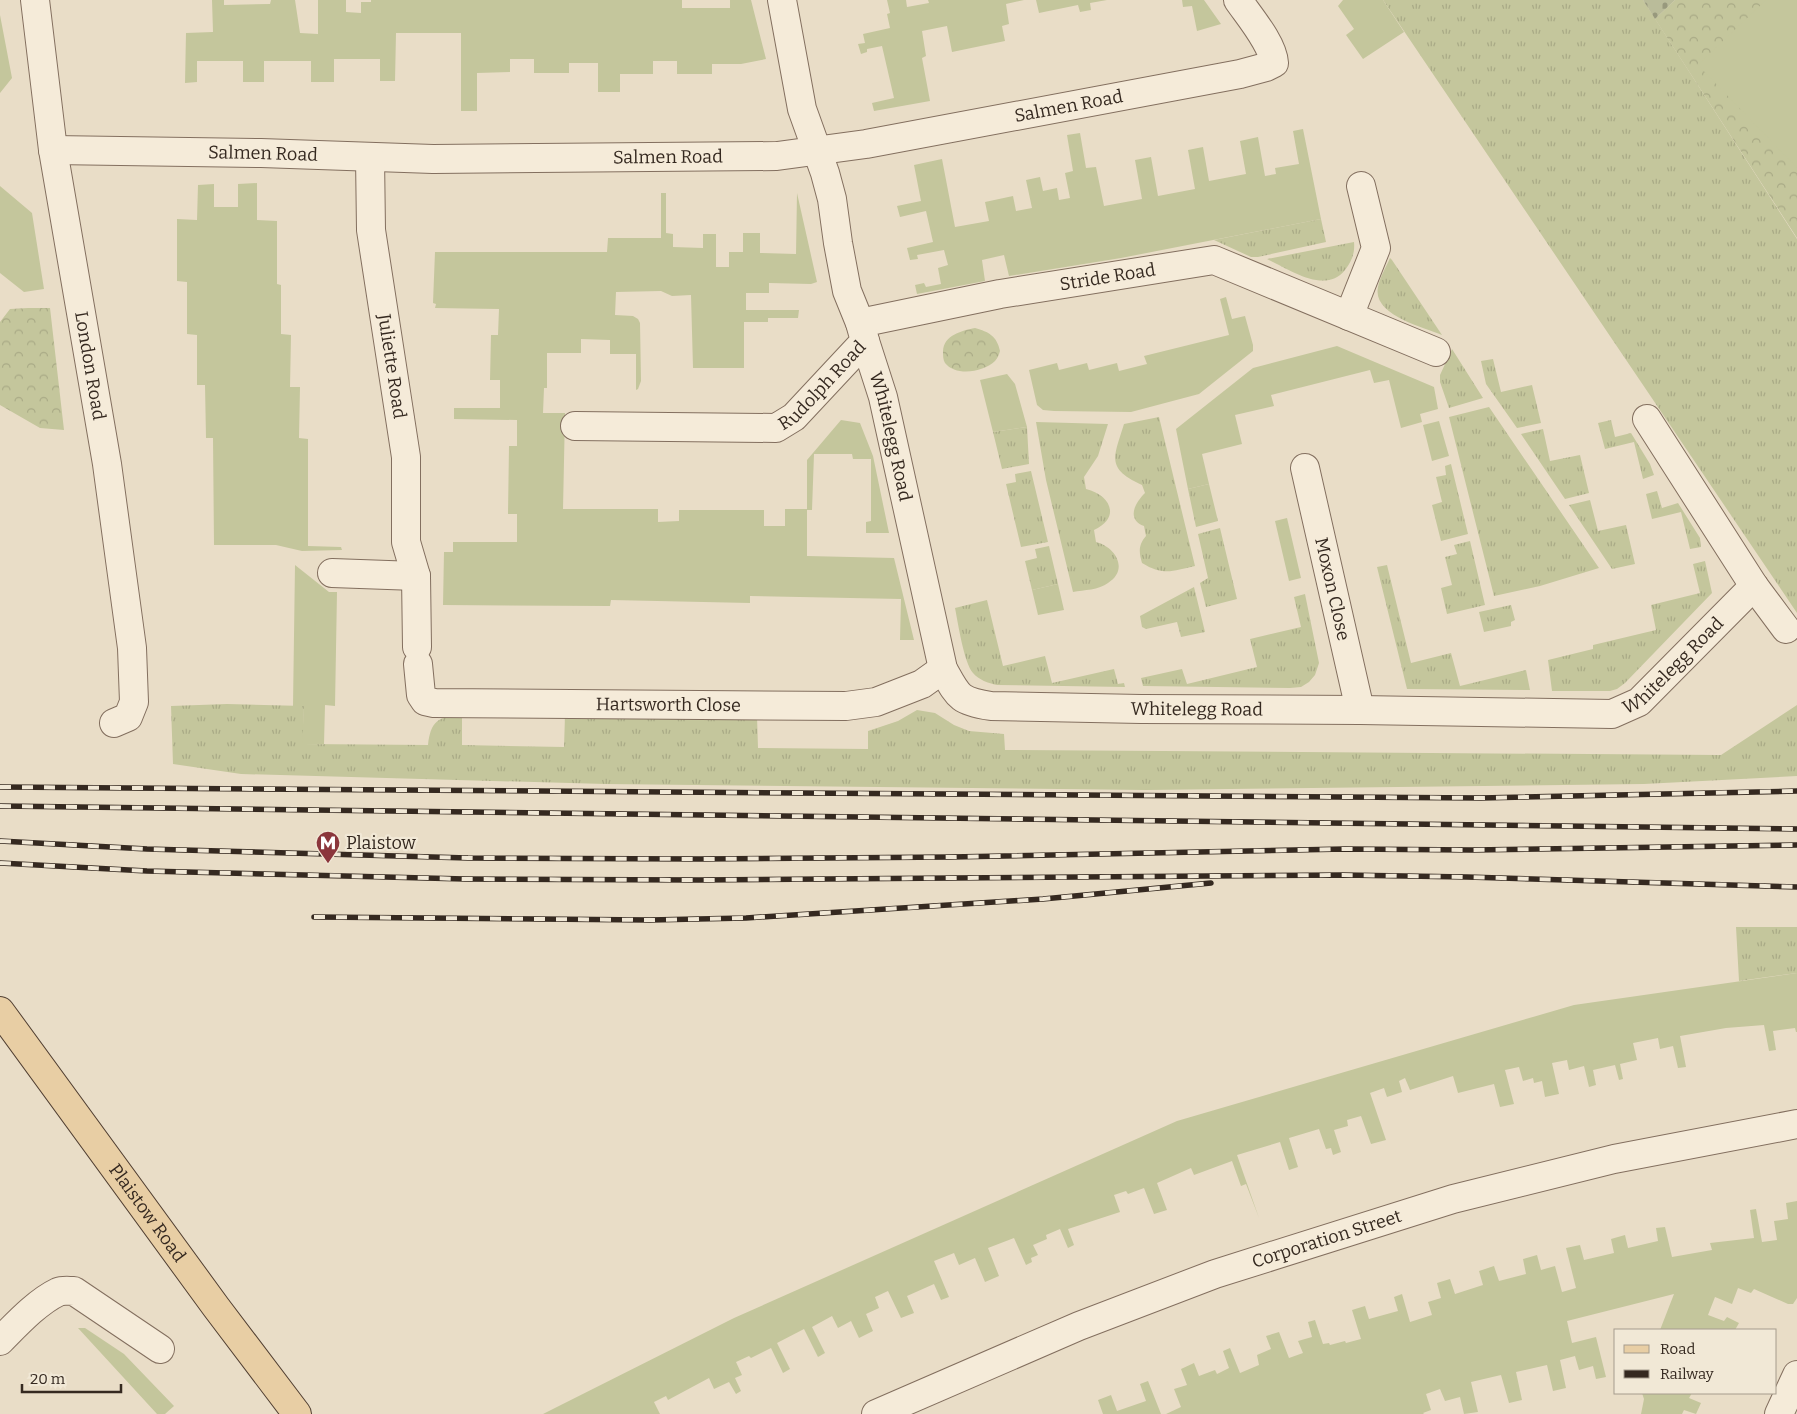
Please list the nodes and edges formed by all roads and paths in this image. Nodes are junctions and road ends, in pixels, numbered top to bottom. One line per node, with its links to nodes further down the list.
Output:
1 (35, 0): 4 (street, London Road)
2 (782, 0): 5 (street, Rudolph Road)
3 (1238, 0): 5 (street, Salmen Road)
4 (53, 150): 6 (street, Salmen Road); 21 (street, London Road)
5 (816, 151): 6 (street, Salmen Road); 9 (street, Rudolph Road)
6 (370, 157): 15 (street, Juliette Road)
7 (1361, 186): 8 (street)
8 (1349, 316): 9 (street, Stride Road); 10 (street, Stride Road)
9 (862, 332): 12 (street, Rudolph Road); 19 (street, Whitelegg Road)
10 (1436, 352)
11 (1647, 419): 16 (street)
12 (575, 426)
13 (1305, 468): 20 (street, Moxon Close)
14 (332, 573): 15 (street)
15 (416, 576): 18 (street, Juliette Road)
16 (1754, 586): 17 (street); 20 (street, Whitelegg Road)
17 (1786, 629)
18 (417, 656): 19 (street, Hartsworth Close)
19 (942, 668): 20 (street, Whitelegg Road)
20 (1360, 710)
21 (114, 723)
22 (0, 1011): 27 (main road, Plaistow Road)
23 (1797, 1124): 28 (street, Corporation Street)
24 (0, 1341): 25 (street)
25 (160, 1349)
26 (1797, 1375): 29 (street)
27 (297, 1414)
28 (876, 1414)
29 (1780, 1414)

